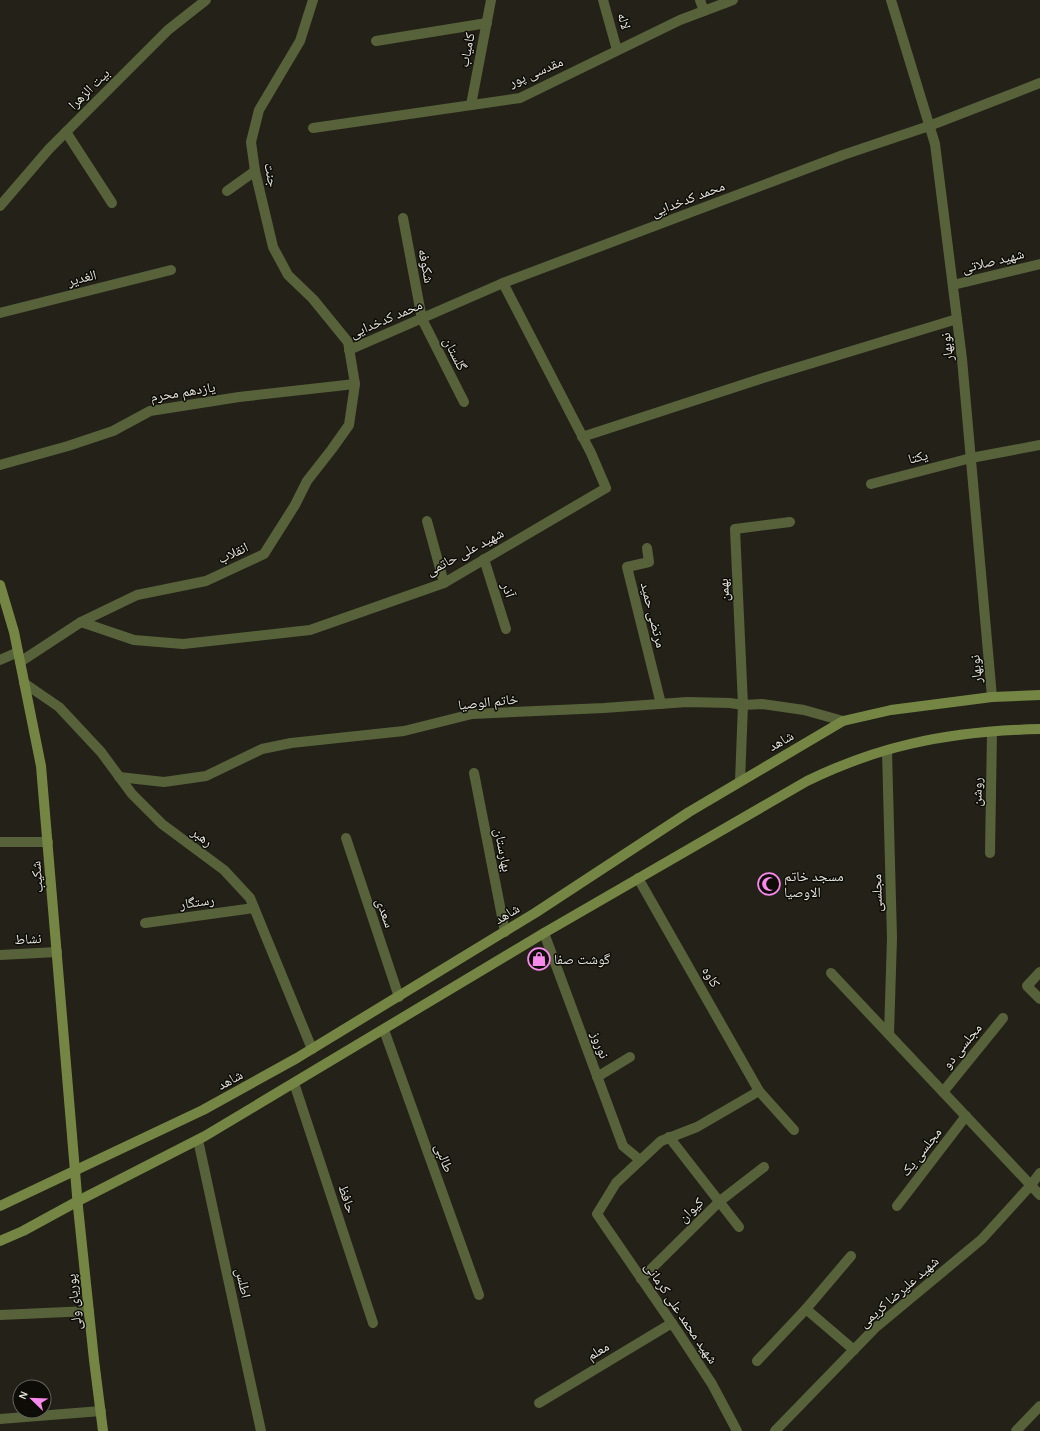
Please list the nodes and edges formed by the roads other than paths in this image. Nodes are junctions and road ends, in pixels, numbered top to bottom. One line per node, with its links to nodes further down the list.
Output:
1 (206, 0): 16 (street, بیت الزهرا)
2 (313, 0): 17 (street, جنت)
3 (491, 0): 9 (street, کامیاب)
4 (603, 0): 11 (street, لاله)
5 (700, 0): 8 (street)
6 (734, 0): 8 (street, مقدسی پور)
7 (891, 0): 14 (street, نوبهار)
8 (704, 11): 11 (street, مقدسی پور)
9 (487, 23): 10 (street); 13 (street, کامیاب)
10 (376, 41)
11 (617, 50): 13 (street, مقدسی پور)
12 (1040, 83): 14 (street, محمد کدخدایی)
13 (471, 105): 15 (street, مقدسی پور)
14 (929, 126): 24 (street, محمد کدخدایی); 25 (street, نوبهار)
15 (313, 128)
16 (66, 132): 19 (street); 20 (street, بیت الزهرا)
17 (255, 171): 18 (street); 29 (street, جنت)
18 (227, 191)
19 (112, 202)
20 (0, 206)
21 (403, 218): 27 (street, شکوفه)
22 (1040, 264): 25 (street, شهید صلاتی)
23 (170, 270): 26 (street, الغدیر)
24 (503, 283): 27 (street, محمد کدخدایی); 32 (street, شهید علی حاتمی)
25 (953, 285): 28 (street, نوبهار)
26 (0, 313)
27 (422, 319): 29 (street, محمد کدخدایی); 31 (street, گلستان)
28 (957, 319): 32 (street); 34 (street, نوبهار)
29 (348, 346): 30 (street, انقلاب)
30 (355, 384): 35 (street, یازدهم محرم); 43 (street, انقلاب)
31 (464, 402)
32 (582, 436): 40 (street, شهید علی حاتمی)
33 (1040, 444): 34 (street, یکتا)
34 (971, 458): 36 (street, یکتا); 50 (street, نوبهار)
35 (0, 465)
36 (871, 484)
37 (427, 521): 41 (street)
38 (790, 522): 52 (street, بهمن)
39 (647, 548): 51 (street, مرتضی حمید)
40 (484, 560): 41 (street, شهید علی حاتمی); 44 (street, آذر)
41 (444, 583): 43 (street, شهید علی حاتمی)
42 (0, 584): 45 (main road, شکیب)
43 (81, 622): 47 (street, انقلاب)
44 (506, 629)
45 (18, 652): 46 (street); 47 (main road, شکیب)
46 (0, 660)
47 (20, 662): 48 (main road, شکیب)
48 (24, 683): 58 (street, رهبر); 62 (main road, شکیب)
49 (1040, 695): 50 (main road, شاهد)
50 (992, 697): 53 (main road, شاهد)
51 (661, 704): 52 (street, خاتم الوصیا); 58 (street, خاتم الوصیا)
52 (743, 705): 53 (street, خاتم الوصیا); 59 (street)
53 (843, 721): 59 (main road, شاهد)
54 (1040, 729): 55 (main road)
55 (992, 732): 56 (main road); 63 (street, روشن)
56 (887, 750): 64 (main road); 77 (street, مجلسی)
57 (474, 773): 67 (street, بهارستان)
58 (119, 777): 65 (street, رهبر)
59 (740, 781): 67 (main road, شاهد)
60 (346, 838): 73 (street, سعدی)
61 (0, 842): 62 (street)
62 (48, 842): 69 (main road, شکیب)
63 (990, 853)
64 (638, 878): 68 (main road); 82 (street, کاوه)
65 (254, 908): 66 (street, رستگار); 78 (street, رهبر)
66 (144, 923)
67 (505, 932): 73 (main road, شاهد)
68 (544, 933): 76 (main road); 80 (street, نوروز)
69 (57, 952): 70 (street, نشاط); 90 (main road, شکیب)
70 (0, 955)
71 (1040, 972): 74 (street)
72 (830, 973): 77 (street)
73 (399, 997): 78 (main road, شاهد)
74 (1040, 999)
75 (1003, 1018): 83 (street, مجلسی دو)
76 (384, 1030): 81 (main road); 102 (street, طالبی)
77 (889, 1034): 83 (street)
78 (312, 1049): 90 (main road, شاهد)
79 (630, 1057): 80 (street)
80 (597, 1077): 88 (street, نوروز)
81 (294, 1083): 87 (main road); 106 (street, حافظ)
82 (759, 1091): 85 (street, کاوه); 86 (street)
83 (943, 1092): 84 (street)
84 (966, 1116): 92 (street); 97 (street, مجلسی یک)
85 (794, 1130)
86 (669, 1137): 88 (street); 95 (street)
87 (198, 1140): 94 (main road); 115 (street, اطلس)
88 (640, 1160): 101 (street, شهید محمد علی کرمانی)
89 (764, 1167): 95 (street, کیوان)
90 (75, 1170): 94 (main road, پوریای ولی); 96 (main road, شاهد)
91 (1040, 1173): 92 (street, شهید علیرضا کریمی)
92 (1031, 1186): 93 (street); 108 (street, شهید علیرضا کریمی)
93 (1040, 1196)
94 (78, 1201): 99 (main road); 104 (main road, پوریای ولی)
95 (720, 1201): 98 (street); 101 (street, کیوان)
96 (0, 1206)
97 (898, 1206)
98 (739, 1227)
99 (0, 1241)
100 (851, 1256): 103 (street)
101 (642, 1279): 107 (street, شهید محمد علی کرمانی)
102 (479, 1295)
103 (806, 1309): 108 (street); 109 (street)
104 (89, 1311): 105 (street); 112 (main road, پوریای ولی)
105 (0, 1315)
106 (372, 1323)
107 (672, 1323): 110 (street, معلم); 116 (street, شهید محمد علی کرمانی)
108 (854, 1350): 117 (street, شهید علیرضا کریمی)
109 (757, 1361)
110 (539, 1403)
111 (1040, 1406): 118 (street)
112 (101, 1411): 113 (street); 114 (main road, پوریای ولی)
113 (0, 1419)
114 (104, 1431)
115 (261, 1431)
116 (737, 1431)
117 (775, 1431)
118 (1016, 1431)

